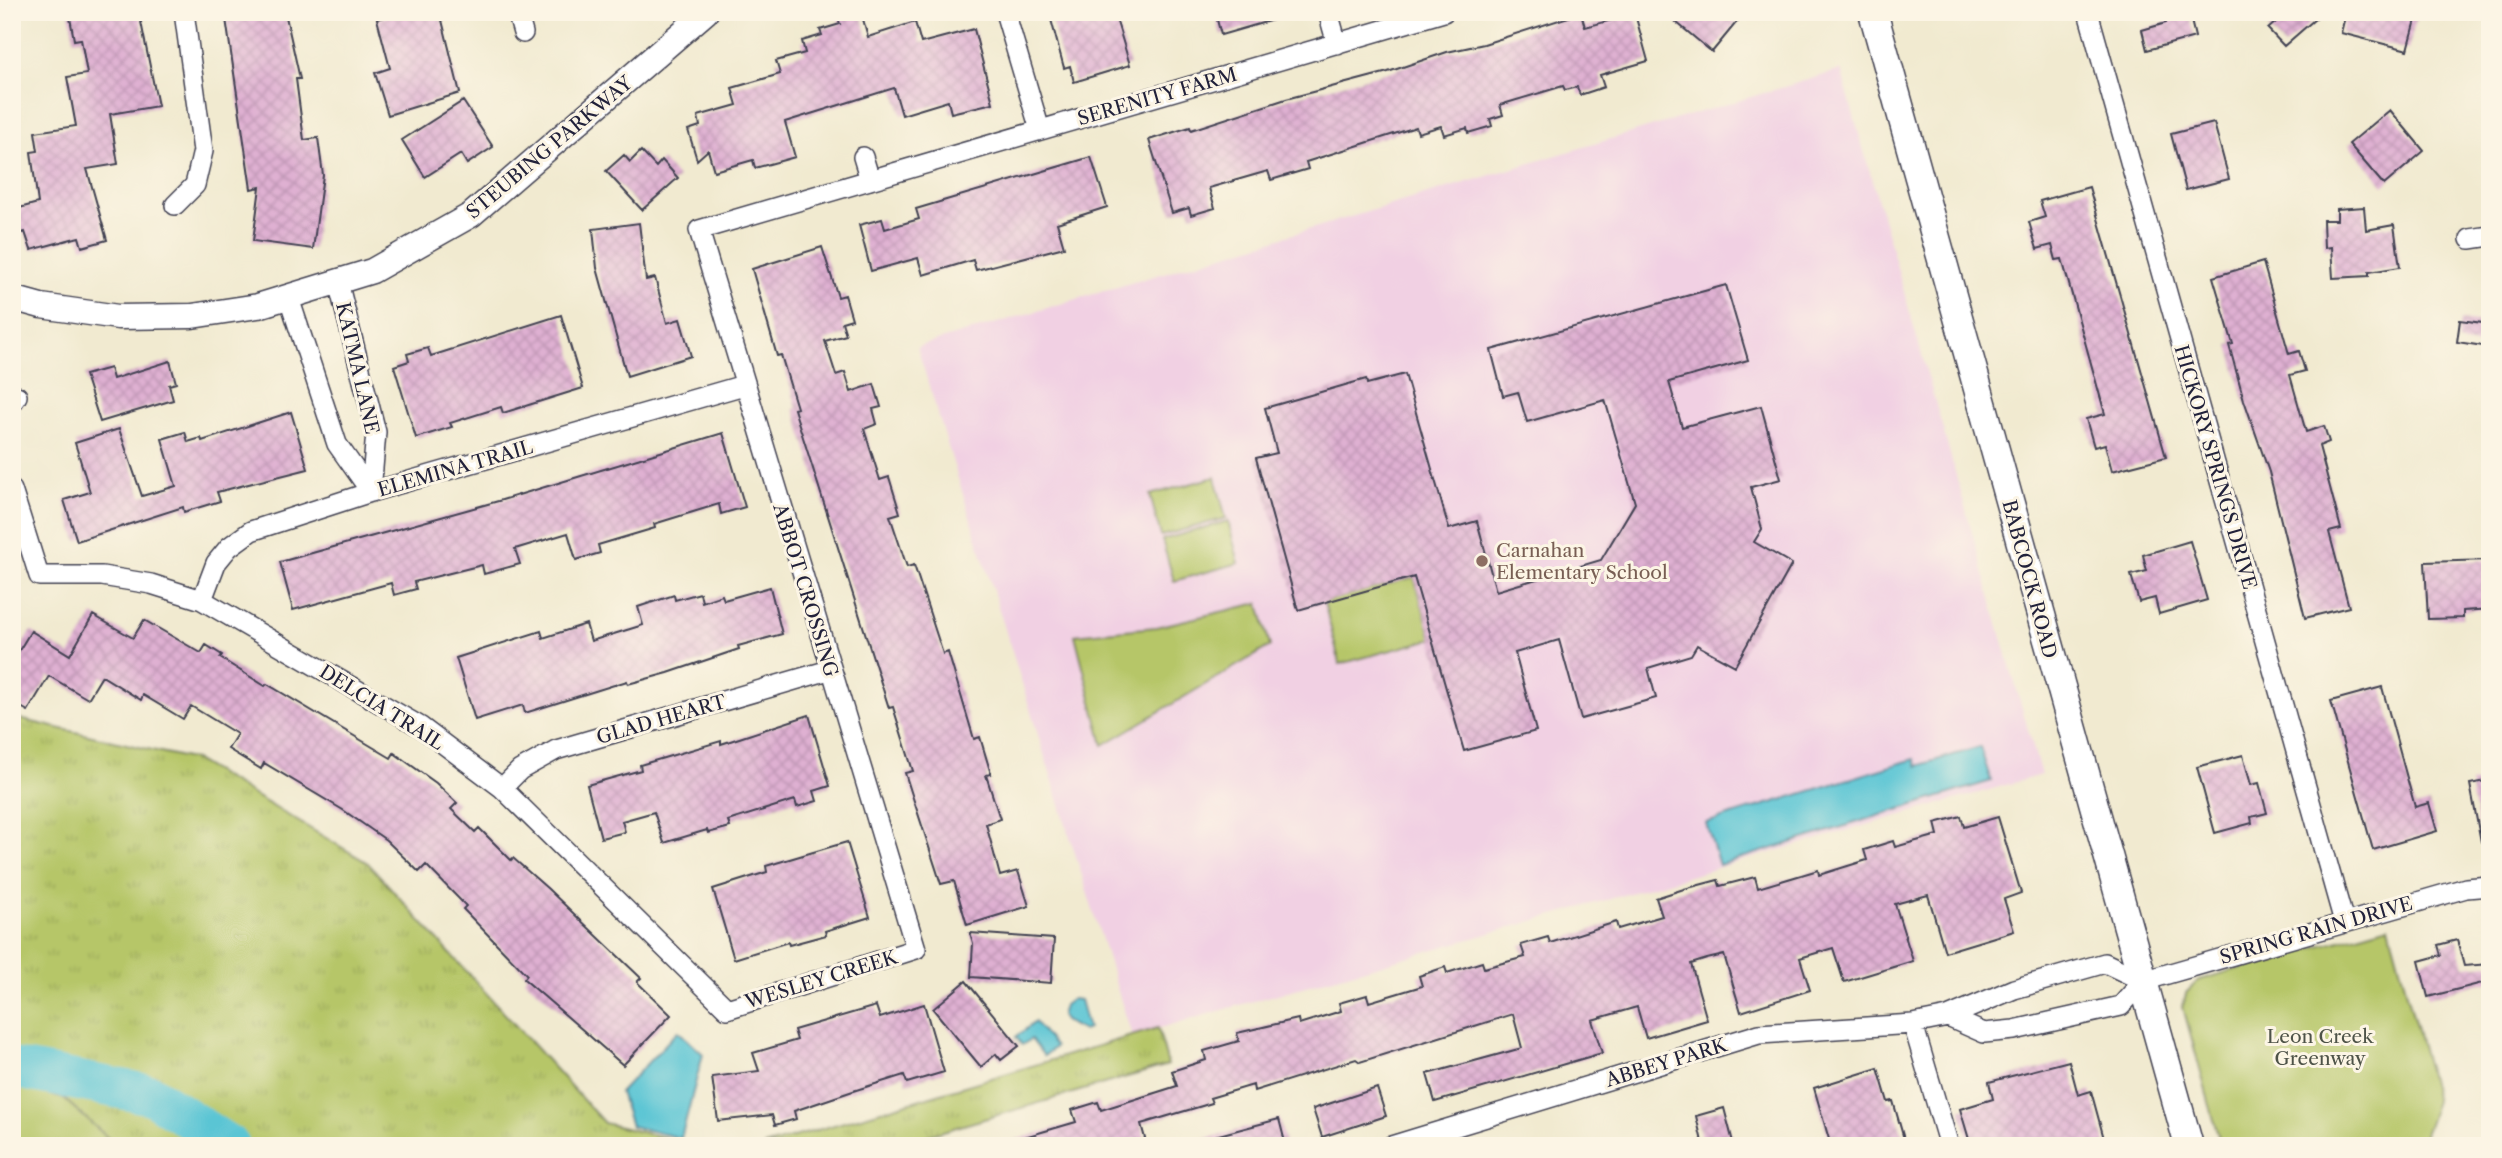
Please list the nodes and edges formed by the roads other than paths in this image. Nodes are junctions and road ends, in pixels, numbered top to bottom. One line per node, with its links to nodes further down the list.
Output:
1 (184, 12): 14 (street)
2 (517, 12): 9 (street)
3 (706, 12): 16 (street, STEUBING PARKWAY)
4 (1005, 12): 11 (street)
5 (1328, 12): 10 (street)
6 (1444, 12): 10 (street, SERENITY FARM)
7 (1873, 12): 28 (main road, BABCOCK ROAD)
8 (2088, 12): 26 (street, HICKORY SPRINGS DRIVE)
9 (523, 33)
10 (1337, 44): 11 (street, SERENITY FARM)
11 (1040, 131): 13 (street, SERENITY FARM)
12 (863, 157): 13 (street)
13 (870, 180): 15 (street, SERENITY FARM)
14 (175, 205)
15 (698, 230): 19 (street, ABBOT CROSSING)
16 (338, 282): 18 (street, STEUBING PARKWAY); 21 (street, KATMA LANE)
17 (12, 298): 18 (street, STEUBING PARKWAY)
18 (289, 298): 21 (street, KATMA LANE)
19 (744, 385): 21 (street, ELEMINA TRAIL); 23 (street, ABBOT CROSSING)
20 (12, 490): 22 (street, DELCIA TRAIL)
21 (370, 492): 22 (street, ELEMINA TRAIL)
22 (202, 600): 24 (street, DELCIA TRAIL)
23 (830, 670): 24 (street, GLAD HEART); 27 (street, ABBOT CROSSING)
24 (502, 788): 29 (street, DELCIA TRAIL)
25 (2490, 886): 26 (street, SPRING RAIN DRIVE)
26 (2344, 922): 28 (street, SPRING RAIN DRIVE)
27 (916, 949): 29 (street, WESLEY CREEK)
28 (2143, 981): 30 (street, ABBEY PARK); 30 (street); 34 (main road, BABCOCK ROAD)
29 (727, 1009)
30 (1948, 1017): 31 (street, ABBEY PARK)
31 (1913, 1024): 32 (street, ABBEY PARK); 33 (street)
32 (1391, 1146)
33 (1949, 1146)
34 (2189, 1146)

